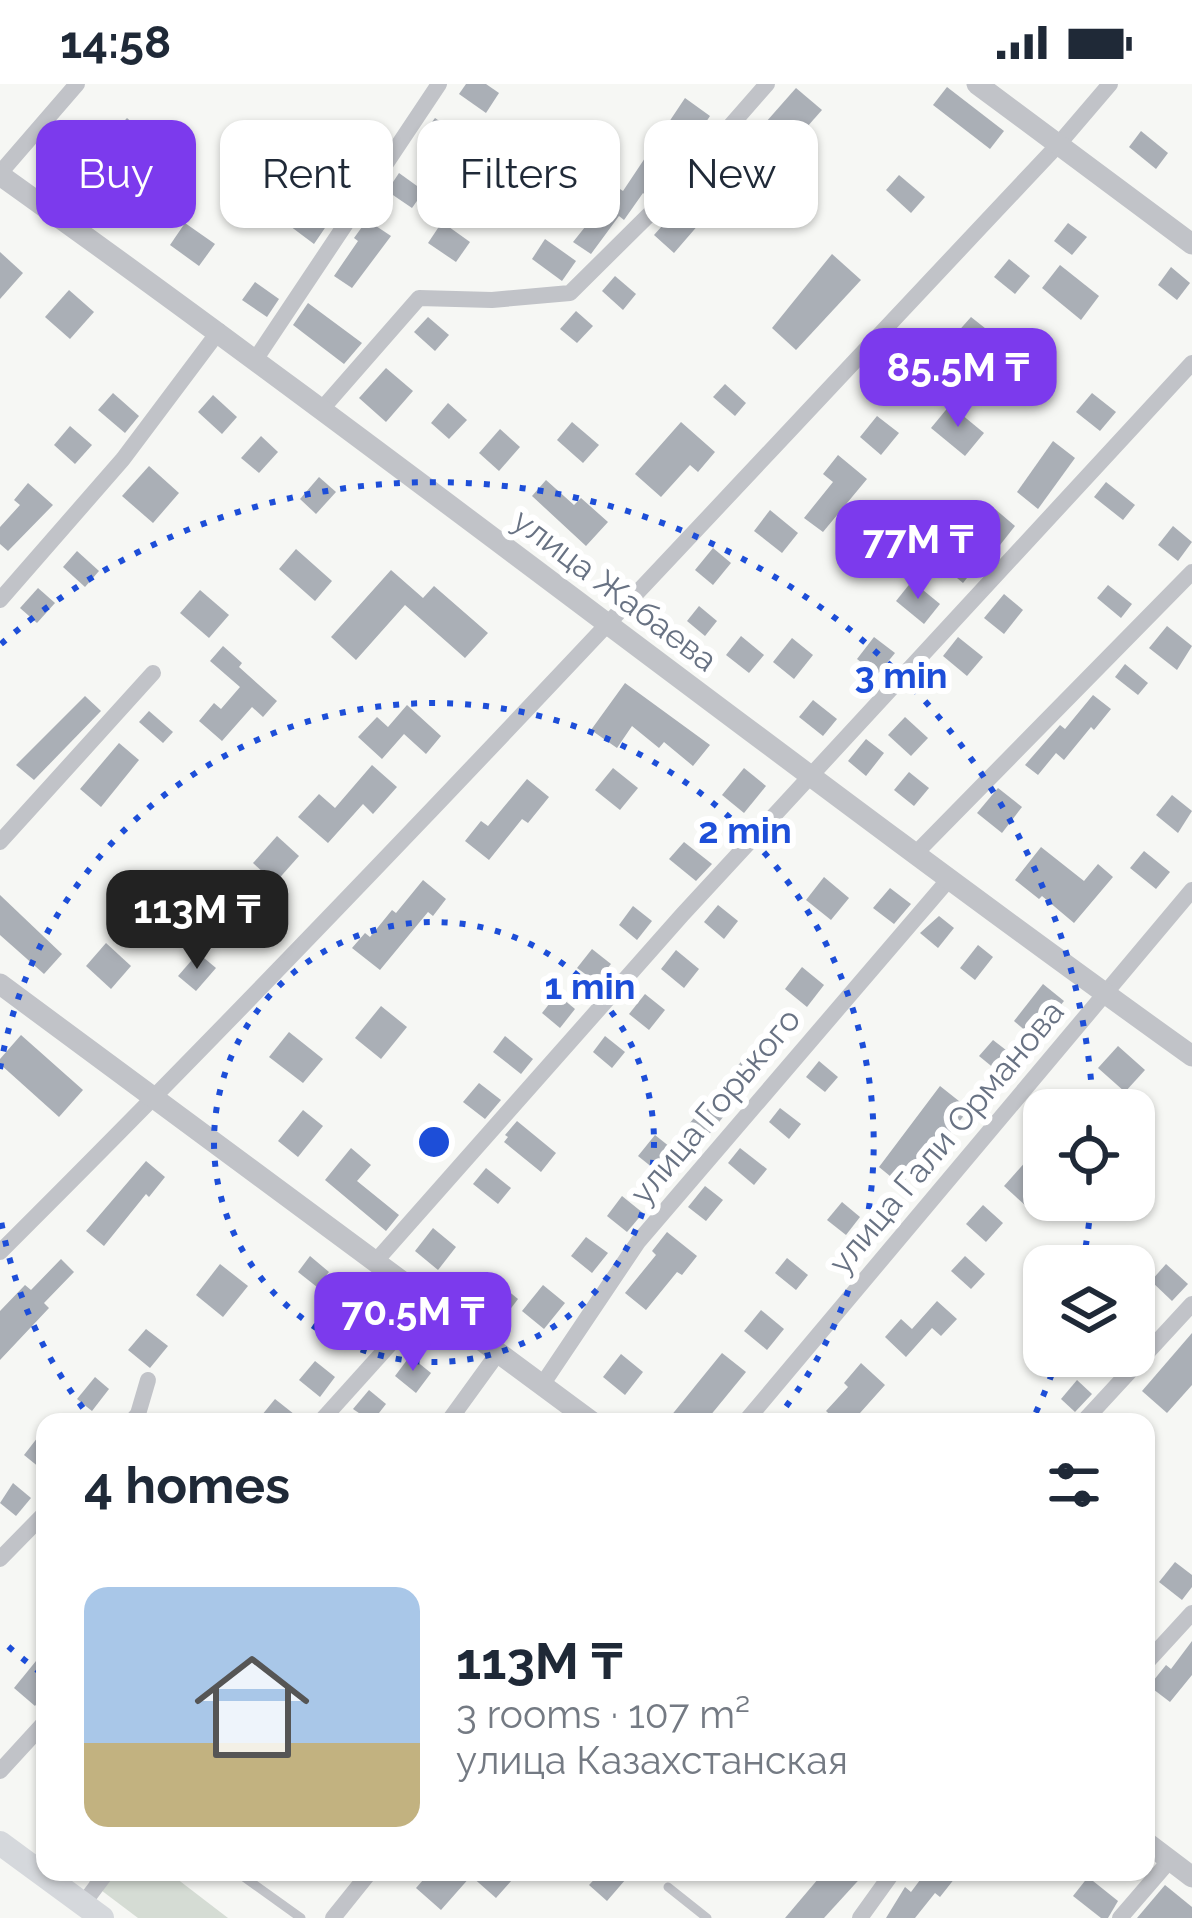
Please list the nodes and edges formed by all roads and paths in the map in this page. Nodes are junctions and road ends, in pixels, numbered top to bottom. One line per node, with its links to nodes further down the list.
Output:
1 (77, 84): 7 (street)
2 (439, 84): 10 (street)
3 (767, 84): 12 (street)
4 (976, 84): 6 (street)
5 (1110, 84): 6 (street)
6 (1057, 146): 8 (street); 15 (street)
7 (0, 174): 9 (street, улица Жабаева)
8 (1192, 244)
9 (219, 331): 10 (street, улица Жабаева); 14 (street)
10 (255, 360): 12 (street, улица Жабаева)
11 (1192, 362): 17 (street)
12 (321, 410): 15 (street, улица Жабаева)
13 (1192, 572): 19 (street)
14 (0, 600)
15 (605, 626): 17 (street, улица Жабаева); 25 (street)
16 (153, 673): 18 (street)
17 (811, 776): 19 (street, улица Жабаева); 27 (street)
18 (0, 842)
19 (916, 853): 20 (street, улица Жабаева)
20 (950, 878): 23 (street, улица Жабаева); 32 (street, улица Горького)
21 (1192, 890): 23 (street, улица Гали Орманова)
22 (0, 984): 25 (street)
23 (1106, 994): 24 (street, улица Жабаева); 37 (street, улица Гали Орманова)
24 (1192, 1056)
25 (154, 1099): 26 (street); 27 (street)
26 (0, 1252)
27 (375, 1262): 28 (street)
28 (429, 1301): 30 (street); 34 (street)
29 (1192, 1304): 38 (street)
30 (498, 1352): 32 (street); 35 (street)
31 (148, 1380): 33 (street)
32 (542, 1385): 36 (street)
33 (138, 1413)
34 (328, 1413)
35 (454, 1413)
36 (580, 1413)
37 (753, 1413)
38 (1091, 1413)
39 (36, 1522): 40 (street)
40 (0, 1559)
41 (1192, 1613): 42 (street)
42 (1155, 1653)
43 (36, 1732): 44 (street)
44 (0, 1771)
45 (0, 1843): 48 (main road)
46 (1155, 1849): 47 (street)
47 (1170, 1860): 49 (street); 50 (street)
48 (36, 1872)
49 (1155, 1877)
50 (1192, 1877)
51 (47, 1881): 58 (main road)
52 (102, 1881): 58 (street)
53 (250, 1881): 59 (lane)
54 (363, 1881): 60 (street)
55 (887, 1881): 62 (street)
56 (1152, 1881): 63 (street)
57 (668, 1887): 61 (lane)
58 (86, 1913)
59 (302, 1918)
60 (332, 1918)
61 (707, 1918)
62 (860, 1918)
63 (1120, 1918)

